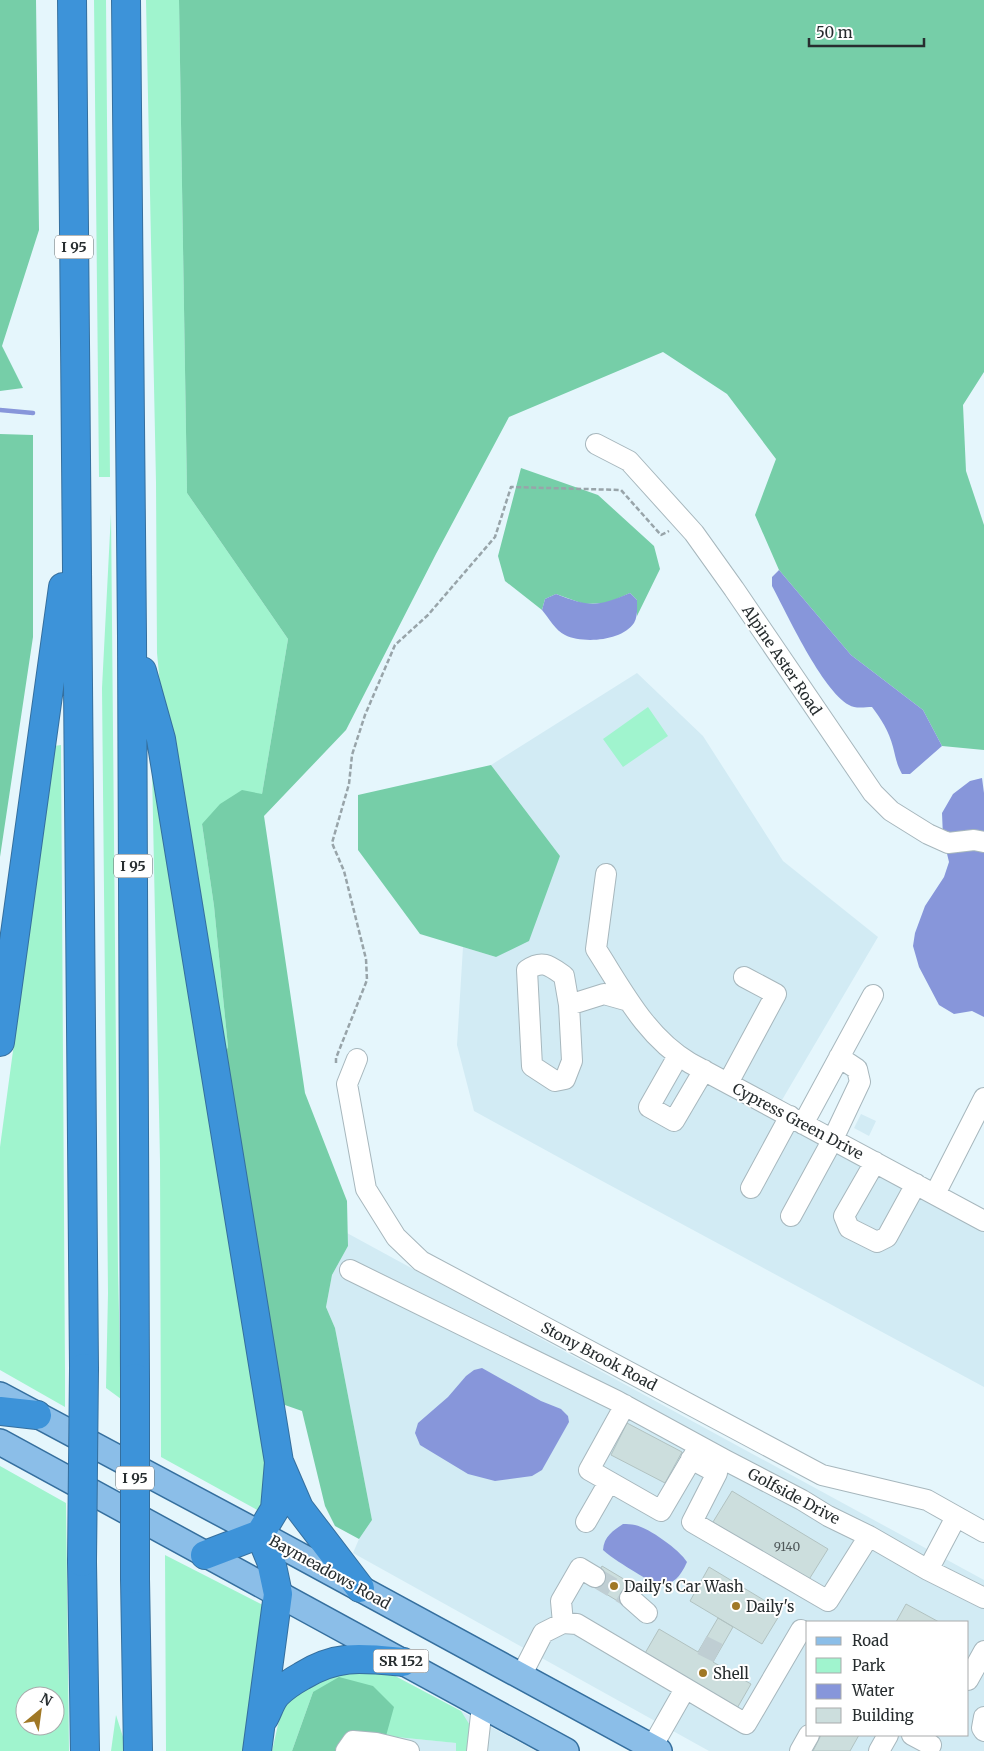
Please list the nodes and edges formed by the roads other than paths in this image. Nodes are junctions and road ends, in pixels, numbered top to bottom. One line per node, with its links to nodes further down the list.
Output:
1 (72, 0): 4 (highway, I 95)
2 (126, 0): 5 (highway, I 95)
3 (596, 444): 6 (street, Alpine Aster Road)
4 (76, 494): 12 (highway); 66 (highway, I 95, bridge)
5 (132, 636): 34 (highway); 67 (highway, I 95, bridge)
6 (984, 842)
7 (606, 874): 10 (street, Cypress Green Drive)
8 (744, 977): 17 (street)
9 (873, 995): 14 (street)
10 (629, 1001): 11 (street); 13 (street, Cypress Green Drive)
11 (569, 1006): 11 (street)
12 (0, 1042)
13 (678, 1056): 16 (street, Cypress Green Drive); 16 (street)
14 (839, 1058): 19 (street); 20 (street)
15 (357, 1059): 37 (street, Stony Brook Road)
16 (704, 1070): 17 (street, Cypress Green Drive)
17 (728, 1083): 19 (street, Cypress Green Drive)
18 (984, 1098): 24 (street)
19 (797, 1120): 20 (street, Cypress Green Drive); 23 (street)
20 (833, 1139): 21 (street, Cypress Green Drive); 25 (street)
21 (875, 1162): 22 (street, Cypress Green Drive); 22 (street)
22 (916, 1184): 24 (street, Cypress Green Drive)
23 (751, 1188)
24 (935, 1194): 26 (street, Cypress Green Drive)
25 (791, 1216)
26 (984, 1221)
27 (350, 1270): 29 (street, Golfside Drive)
28 (0, 1395): 31 (main road, Baymeadows Road / SR 152)
29 (625, 1405): 33 (street, Golfside Drive); 36 (street)
30 (0, 1411): 31 (highway)
31 (37, 1415): 40 (main road, Baymeadows Road / SR 152)
32 (0, 1442): 42 (main road, SR 152)
33 (695, 1452): 35 (street, Golfside Drive); 36 (street)
34 (279, 1462): 40 (highway); 45 (highway)
35 (721, 1467): 41 (street, Golfside Drive); 41 (street)
36 (609, 1482): 38 (street)
37 (956, 1517): 39 (street, Stony Brook Road); 43 (street)
38 (586, 1522)
39 (984, 1532)
40 (260, 1534): 42 (highway); 45 (main road, Baymeadows Road / SR 152); 46 (highway)
41 (869, 1536): 43 (street, Golfside Drive)
42 (205, 1555): 46 (main road, SR 152)
43 (928, 1570): 48 (street, Golfside Drive)
44 (595, 1577): 50 (street)
45 (360, 1588): 54 (main road, Baymeadows Road / SR 152)
46 (278, 1594): 53 (main road, SR 152); 59 (highway)
47 (630, 1598): 49 (street)
48 (984, 1598)
49 (647, 1613)
50 (563, 1623): 54 (street); 56 (street)
51 (801, 1630): 56 (street)
52 (984, 1651): 55 (street)
53 (402, 1662): 57 (main road, SR 152); 59 (highway)
54 (521, 1676): 65 (main road, Baymeadows Road / SR 152)
55 (969, 1678)
56 (685, 1689): 65 (street)
57 (482, 1706): 71 (street); 72 (main road, SR 152)
58 (984, 1717): 60 (street)
59 (262, 1724): 68 (highway)
60 (984, 1732)
61 (808, 1736): 73 (street)
62 (887, 1736): 74 (street)
63 (914, 1736): 64 (street)
64 (931, 1744)
65 (656, 1749)
66 (85, 1751)
67 (138, 1751)
68 (257, 1751)
69 (346, 1751): 70 (street)
70 (409, 1751)
71 (477, 1751)
72 (566, 1751)
73 (800, 1751)
74 (879, 1751)

